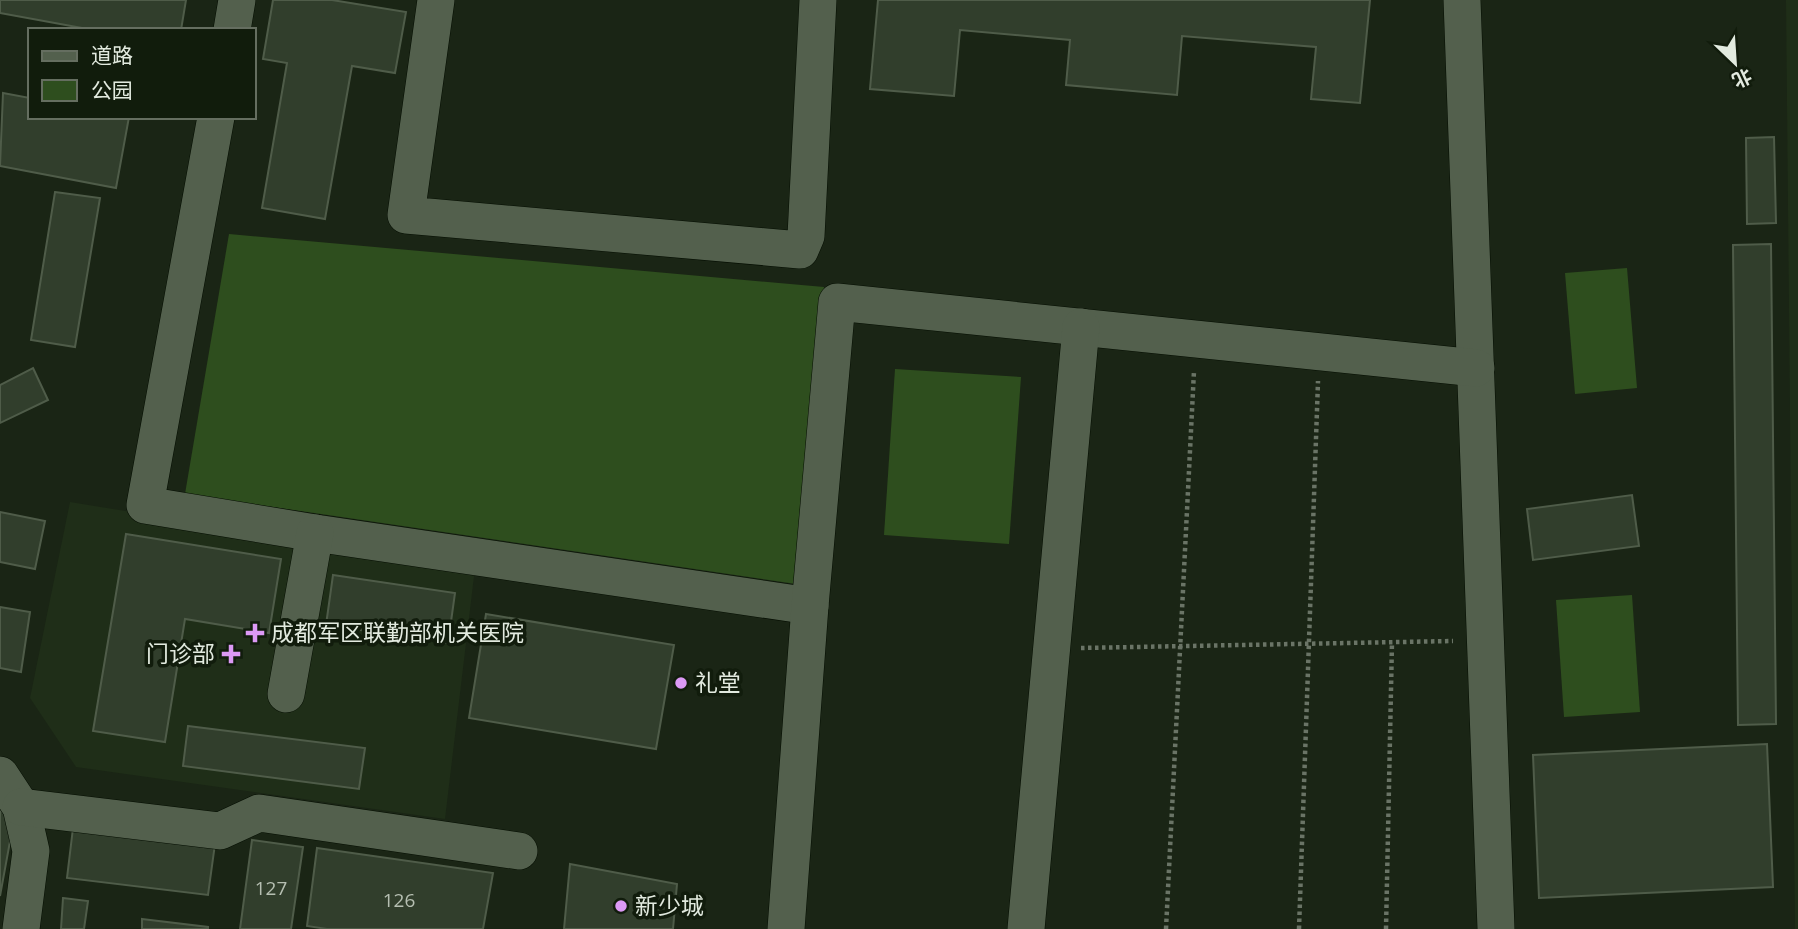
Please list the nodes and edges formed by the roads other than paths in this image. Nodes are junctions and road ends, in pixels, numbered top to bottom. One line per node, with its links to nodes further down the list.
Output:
1 (237, 0): 5 (street)
2 (436, 0): 3 (street)
3 (818, 0)
4 (1462, 0): 8 (street)
5 (232, 28)
6 (216, 119): 9 (street)
7 (1081, 327): 8 (street); 10 (street); 17 (street)
8 (1476, 368): 18 (street)
9 (314, 533): 10 (street); 11 (street)
10 (810, 606): 16 (street)
11 (286, 694)
12 (0, 775): 13 (street)
13 (21, 807): 14 (street); 15 (street)
14 (519, 851)
15 (22, 929)
16 (786, 929)
17 (1026, 929)
18 (1496, 929)

